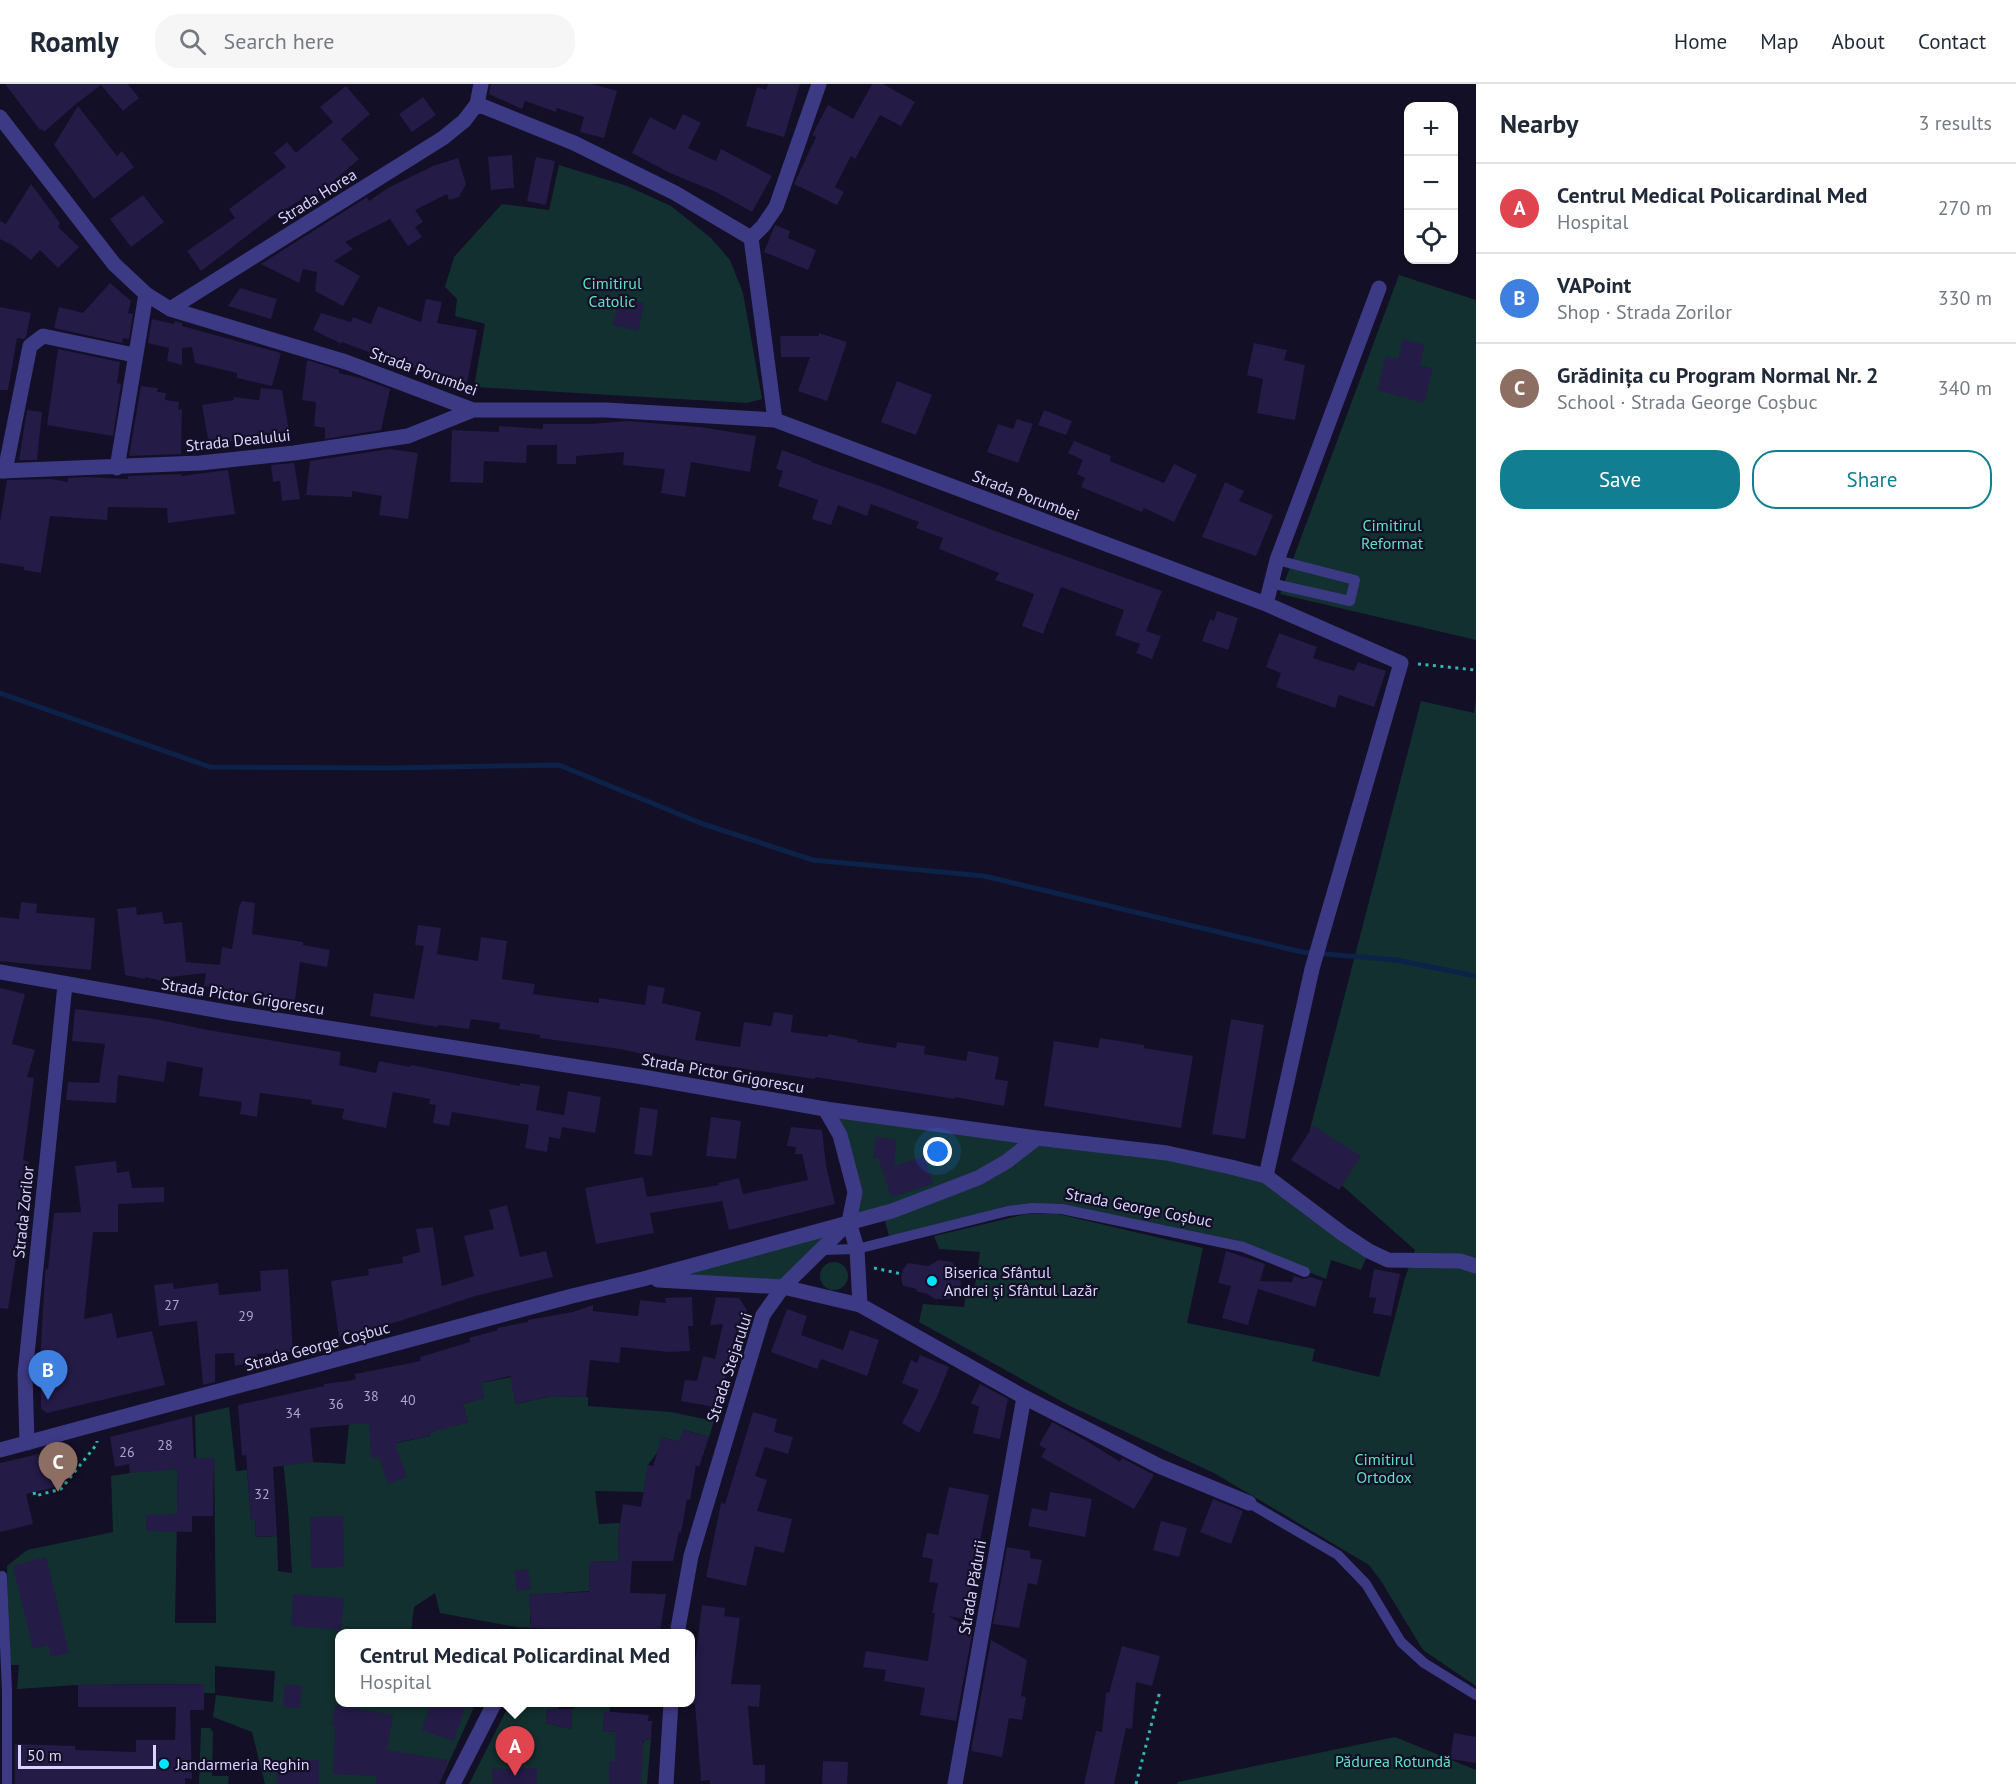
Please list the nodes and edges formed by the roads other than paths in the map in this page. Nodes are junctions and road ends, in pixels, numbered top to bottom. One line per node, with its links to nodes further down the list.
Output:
1 (482, 84): 3 (street, Strada Horea)
2 (819, 84): 5 (street)
3 (477, 105): 5 (street); 8 (street, Strada Horea)
4 (0, 117): 7 (street, Strada Porumbei)
5 (752, 238): 11 (street)
6 (1379, 288): 14 (street)
7 (146, 294): 8 (street, Strada Porumbei); 9 (street)
8 (170, 309): 10 (street, Strada Porumbei)
9 (134, 355): 12 (street); 13 (street)
10 (473, 410): 11 (street, Strada Porumbei); 12 (street, Strada Dealului)
11 (775, 420): 16 (street, Strada Porumbei)
12 (117, 468): 13 (street, Strada Dealului)
13 (2, 471)
14 (1277, 560): 15 (street); 15 (lane)
15 (1269, 583): 16 (street)
16 (1266, 604): 21 (street, Strada Porumbei)
17 (0, 972): 18 (street, Strada Pictor Grigorescu)
18 (65, 985): 19 (street, Strada Pictor Grigorescu); 31 (street, Strada Zorilor)
19 (825, 1109): 20 (street, Strada Pictor Grigorescu); 22 (street)
20 (1037, 1138): 21 (street, Strada Pictor Grigorescu); 22 (street, Strada George Coșbuc)
21 (1266, 1176): 25 (street, Strada Pictor Grigorescu)
22 (849, 1222): 23 (street, Strada Stejarului); 24 (street); 27 (street, Strada George Coșbuc)
23 (820, 1250): 24 (lane, Strada George Coșbuc); 28 (street, Strada Stejarului)
24 (857, 1256): 26 (lane, Strada George Coșbuc); 29 (street)
25 (1476, 1266)
26 (1305, 1272)
27 (643, 1280): 28 (street, Strada George Coșbuc); 31 (street, Strada George Coșbuc)
28 (783, 1287): 29 (street, Strada George Coșbuc); 35 (street, Strada Stejarului)
29 (860, 1305): 30 (street, Strada George Coșbuc)
30 (1024, 1397): 33 (street, Strada George Coșbuc); 42 (street, Strada Pădurii)
31 (27, 1443): 32 (street, Strada George Coșbuc)
32 (0, 1450)
33 (1249, 1503): 36 (lane)
34 (2, 1576): 39 (lane)
35 (678, 1629)
36 (1476, 1695)
37 (492, 1707): 40 (street)
38 (671, 1707): 41 (street)
39 (7, 1784)
40 (453, 1784)
41 (666, 1784)
42 (955, 1784)

